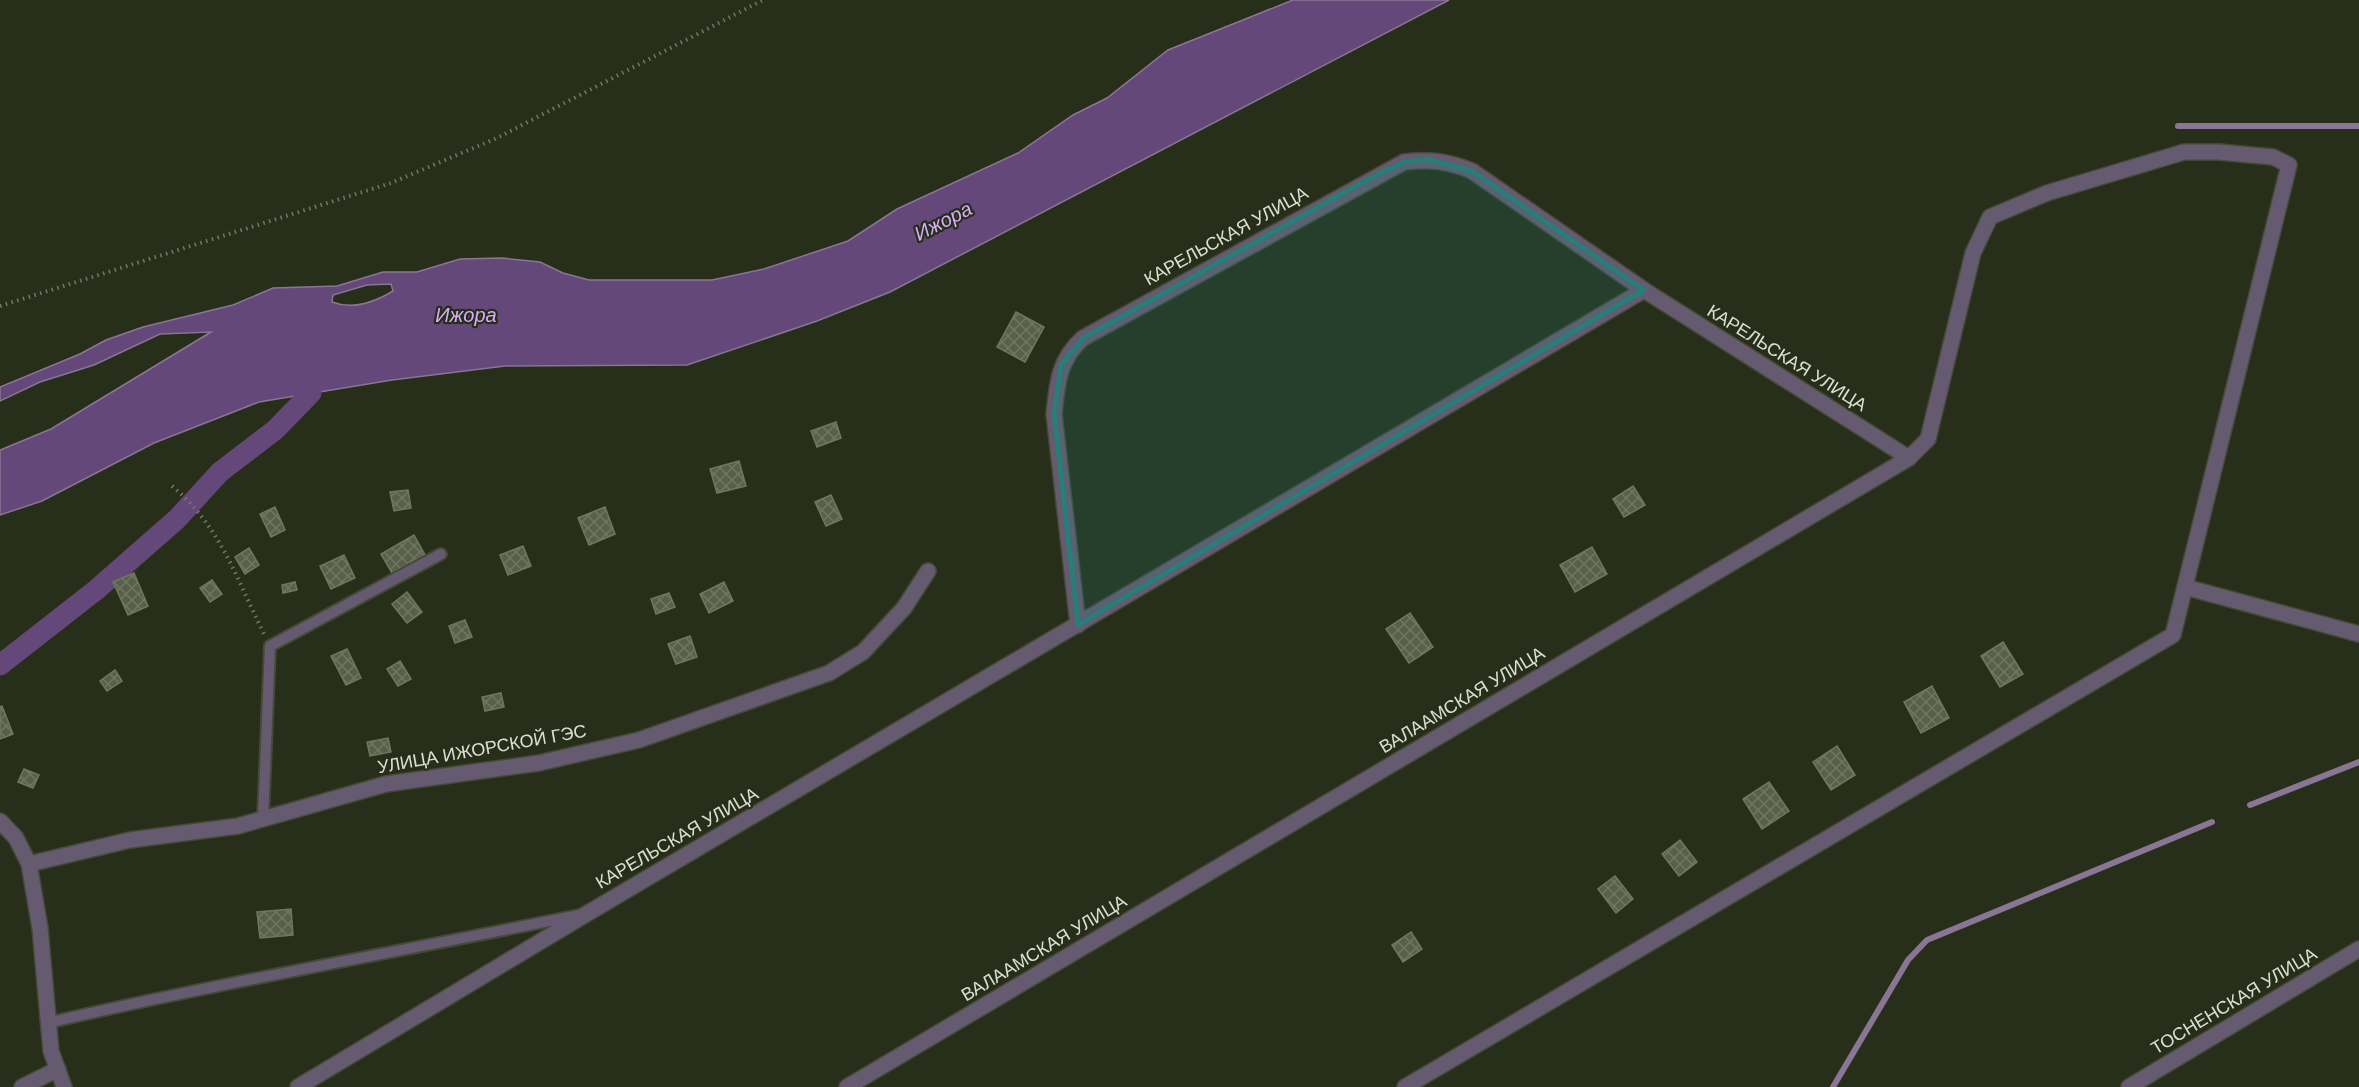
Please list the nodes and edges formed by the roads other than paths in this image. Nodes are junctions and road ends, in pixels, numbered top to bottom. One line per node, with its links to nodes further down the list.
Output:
1 (1644, 290): 2 (street, КАРЕЛЬСКАЯ УЛИЦА); 6 (street, КАРЕЛЬСКАЯ УЛИЦА); 6 (street, КАРЕЛЬСКАЯ УЛИЦА)
2 (1909, 458): 5 (street, ВАЛААМСКАЯ УЛИЦА); 18 (street, ВАЛААМСКАЯ УЛИЦА)
3 (441, 554): 8 (lane)
4 (928, 571): 8 (street, УЛИЦА ИЖОРСКОЙ ГЭС)
5 (2185, 587): 7 (street); 19 (street)
6 (1078, 625): 11 (street, КАРЕЛЬСКАЯ УЛИЦА)
7 (2359, 634)
8 (263, 819): 10 (street, УЛИЦА ИЖОРСКОЙ ГЭС)
9 (0, 821): 10 (street)
10 (29, 864): 13 (street)
11 (588, 913): 13 (lane); 17 (street, КАРЕЛЬСКАЯ УЛИЦА)
12 (2359, 948): 20 (street, ТОСНЕНСКАЯ УЛИЦА)
13 (47, 1023): 14 (street)
14 (57, 1069): 15 (street); 16 (street)
15 (22, 1087)
16 (64, 1087)
17 (298, 1087)
18 (847, 1087)
19 (1405, 1087)
20 (2129, 1087)

